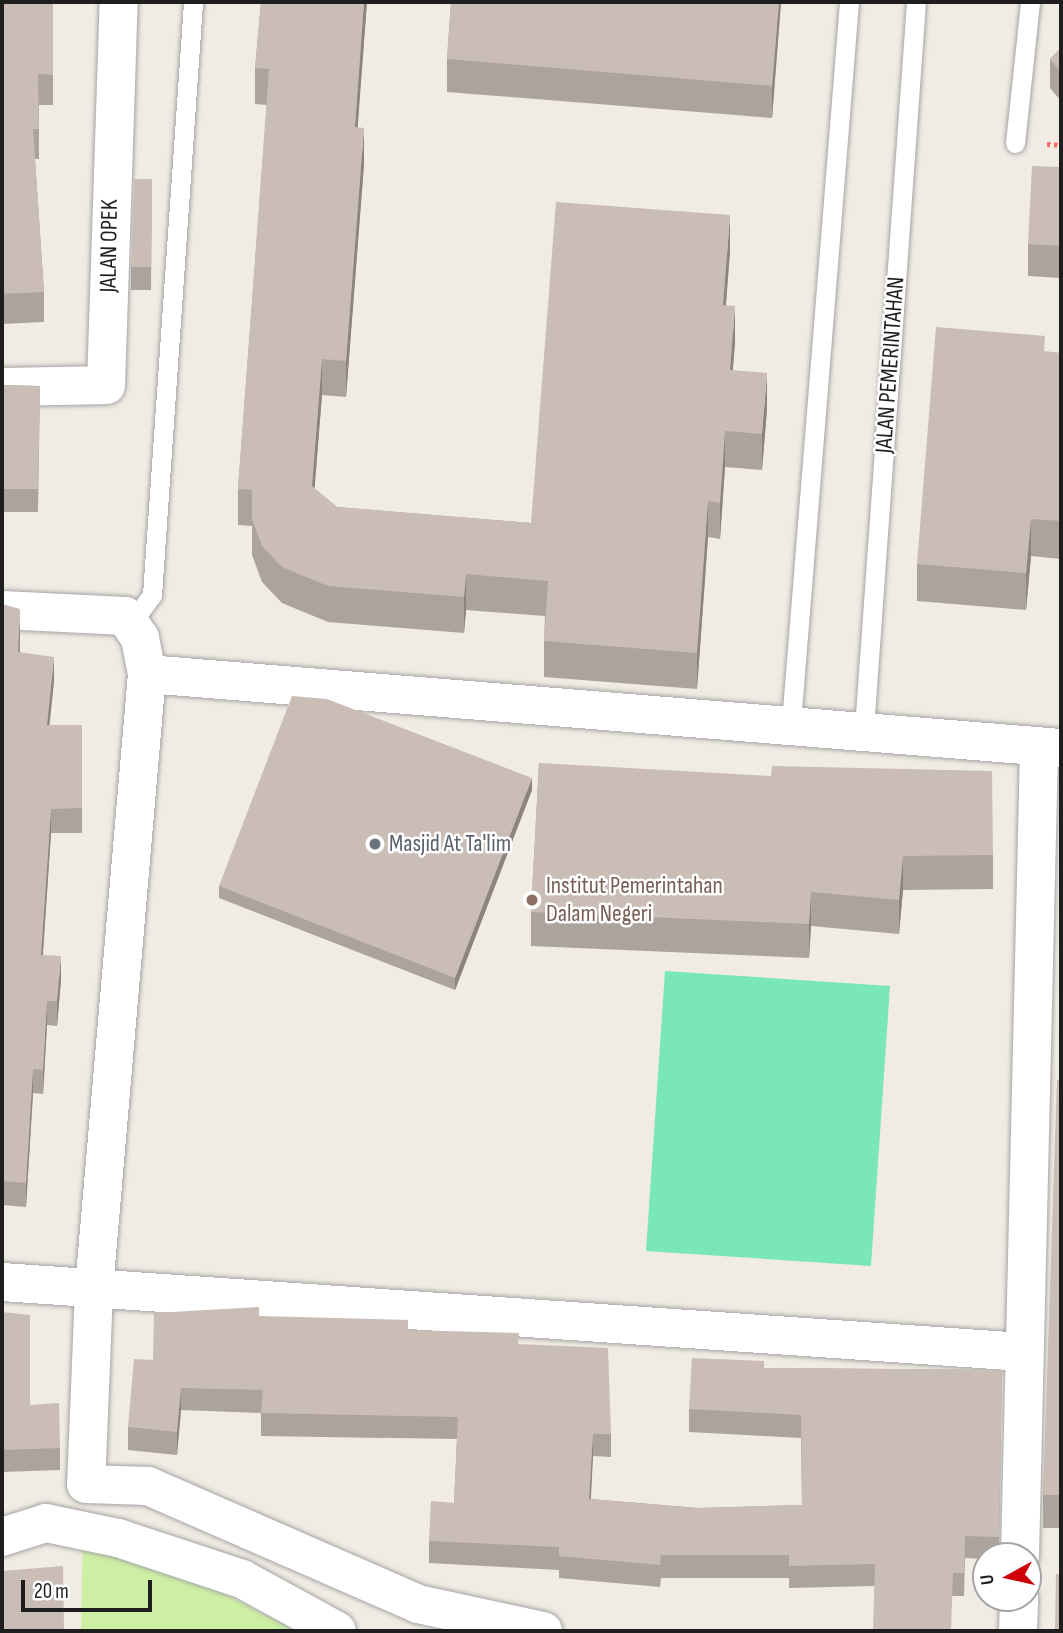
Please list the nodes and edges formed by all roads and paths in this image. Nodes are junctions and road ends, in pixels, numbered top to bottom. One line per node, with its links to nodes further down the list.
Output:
1 (119, 2): 7 (street, JALAN OPEK)
2 (193, 2): 9 (lane)
3 (849, 2): 11 (lane)
4 (916, 2): 12 (lane, JALAN PEMERINTAHAN)
5 (1030, 2): 6 (lane)
6 (1015, 143)
7 (2, 387)
8 (2, 610): 9 (street)
9 (133, 621): 10 (street)
10 (148, 674): 11 (street); 15 (street)
11 (791, 723): 12 (street)
12 (864, 729): 13 (street)
13 (1050, 747): 16 (street)
14 (2, 1282): 15 (street)
15 (94, 1289): 16 (street); 21 (street)
16 (1023, 1352): 18 (street)
17 (2, 1537): 20 (street)
18 (1020, 1542)
19 (1019, 1612): 22 (street)
20 (337, 1631)
21 (543, 1631)
22 (1018, 1631)

